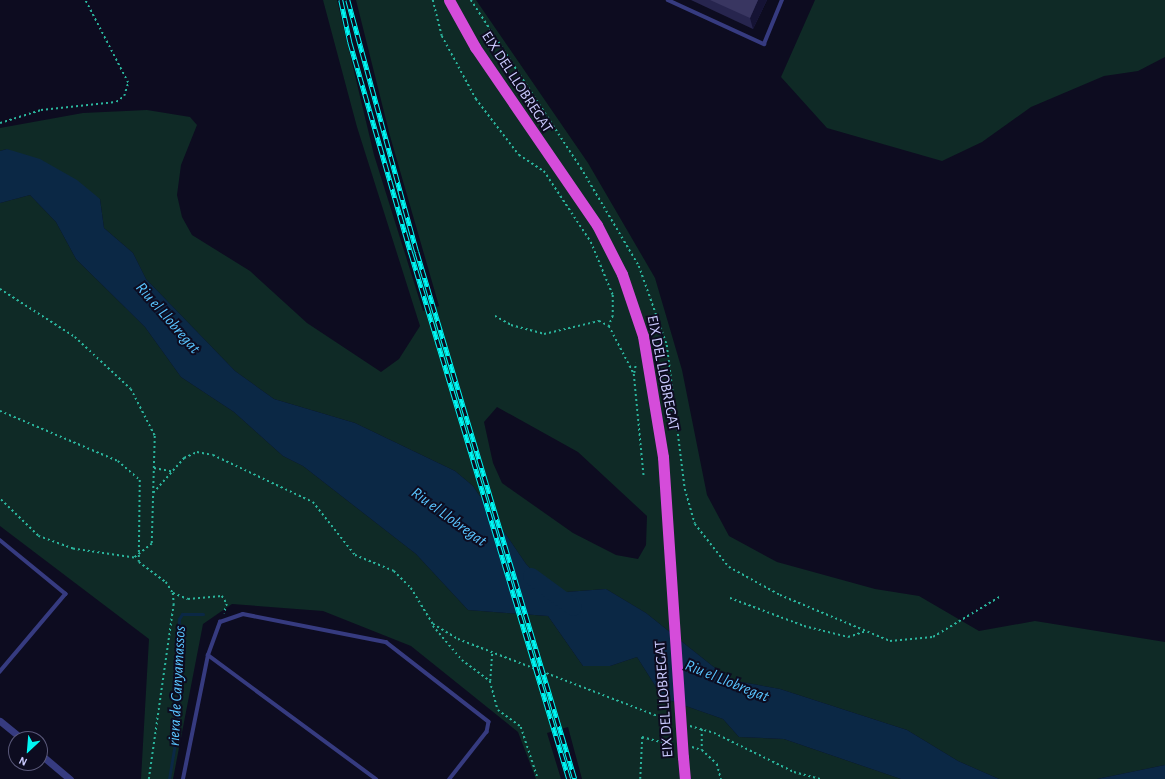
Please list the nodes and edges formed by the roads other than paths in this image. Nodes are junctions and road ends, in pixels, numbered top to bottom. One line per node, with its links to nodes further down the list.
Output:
1 (449, 0): 14 (highway, EIX DEL LLOBREGAT, bridge)
2 (668, 0): 3 (lane)
3 (782, 0)
4 (0, 540): 6 (lane)
5 (208, 655): 11 (lane); 12 (lane); 13 (lane)
6 (0, 672)
7 (0, 721): 8 (street)
8 (12, 731)
9 (48, 761): 10 (street)
10 (70, 779)
11 (183, 779)
12 (376, 779)
13 (450, 779)
14 (685, 779)

